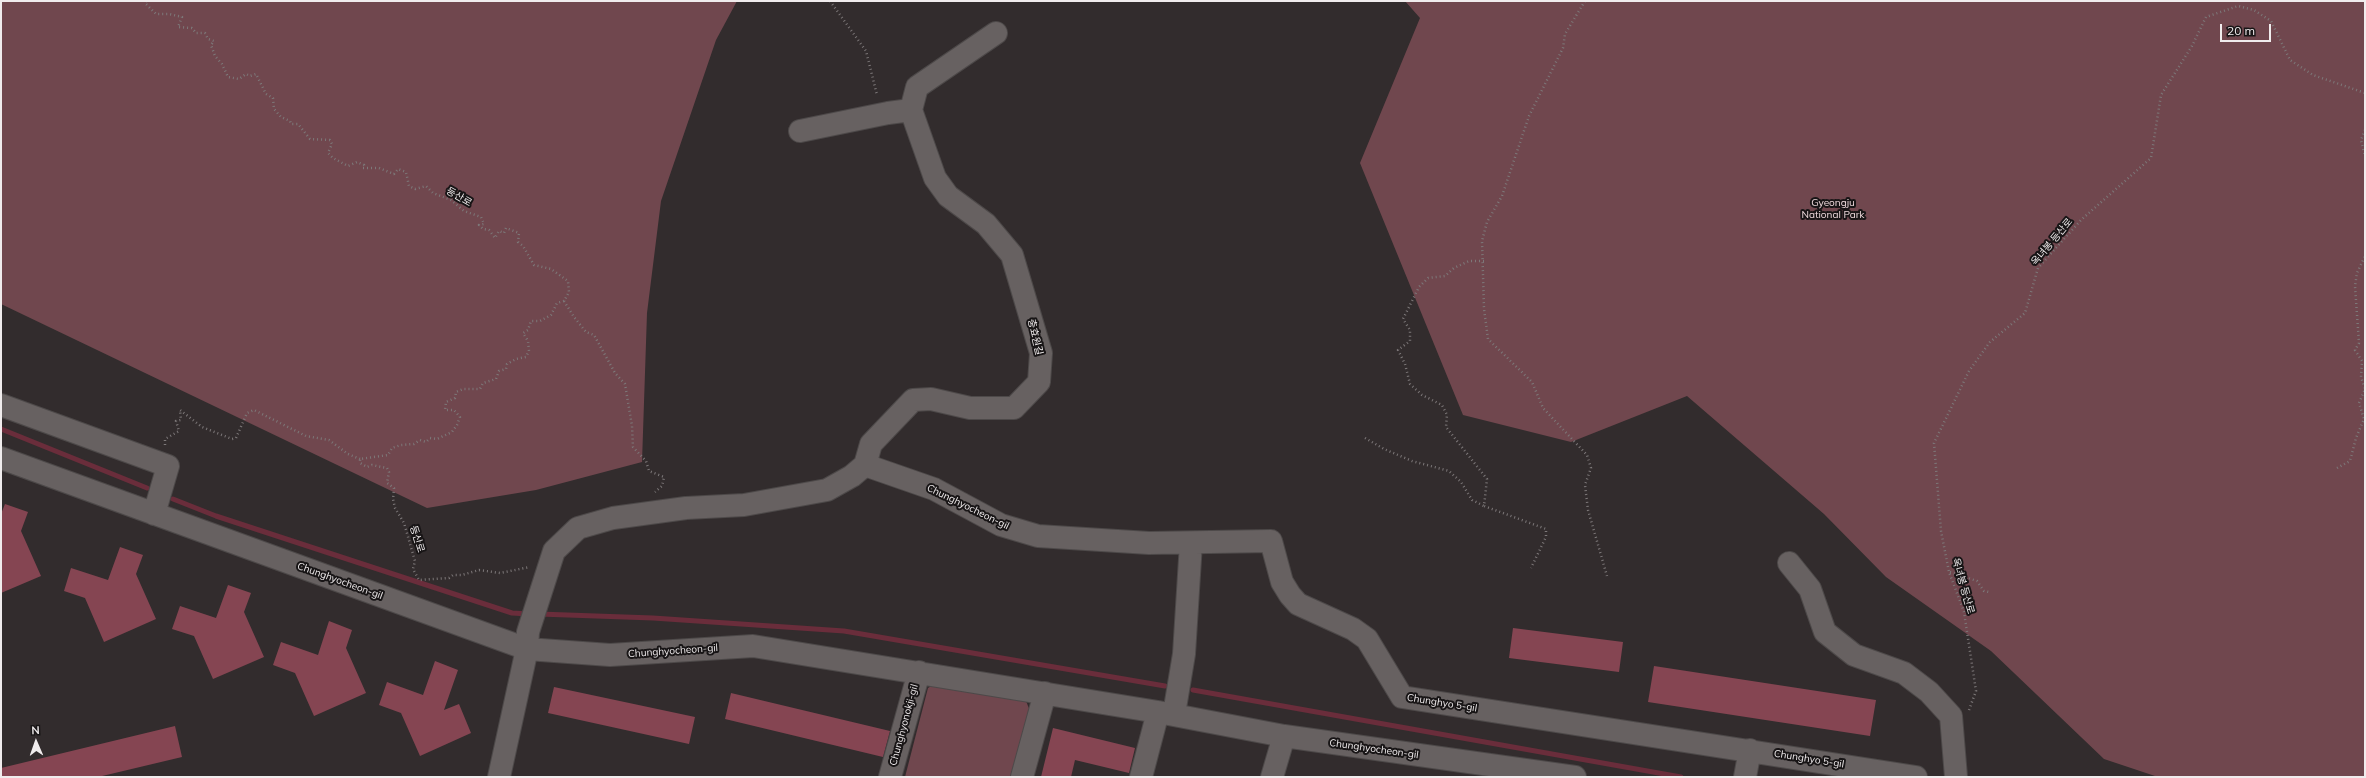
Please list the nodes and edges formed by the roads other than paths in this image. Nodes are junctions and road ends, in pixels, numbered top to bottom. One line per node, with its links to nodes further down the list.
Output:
1 (996, 33): 2 (street)
2 (901, 111): 3 (street); 6 (street, 충효원길)
3 (800, 131)
4 (1, 405): 7 (street)
5 (1, 458): 7 (street, Chunghyocheon-gil)
6 (865, 465): 8 (street, Chunghyocheon-gil); 10 (street)
7 (154, 514): 10 (street, Chunghyocheon-gil)
8 (1191, 543): 13 (street); 15 (street, Chunghyo 5-gil)
9 (1789, 563): 24 (street)
10 (527, 649): 11 (street, Chunghyocheon-gil); 16 (street)
11 (919, 672): 12 (street, Chunghyocheon-gil); 17 (street, Chunghyonokji-gil)
12 (1045, 693): 13 (street, Chunghyocheon-gil); 18 (street)
13 (1166, 713): 14 (street, Chunghyocheon-gil); 19 (street)
14 (1284, 736): 20 (street); 21 (street, Chunghyocheon-gil)
15 (1750, 750): 22 (street); 23 (street, Chunghyo 5-gil)
16 (499, 777)
17 (890, 777)
18 (1022, 777)
19 (1141, 777)
20 (1272, 777)
21 (1575, 777)
22 (1745, 777)
23 (1916, 777)
24 (1956, 777)

